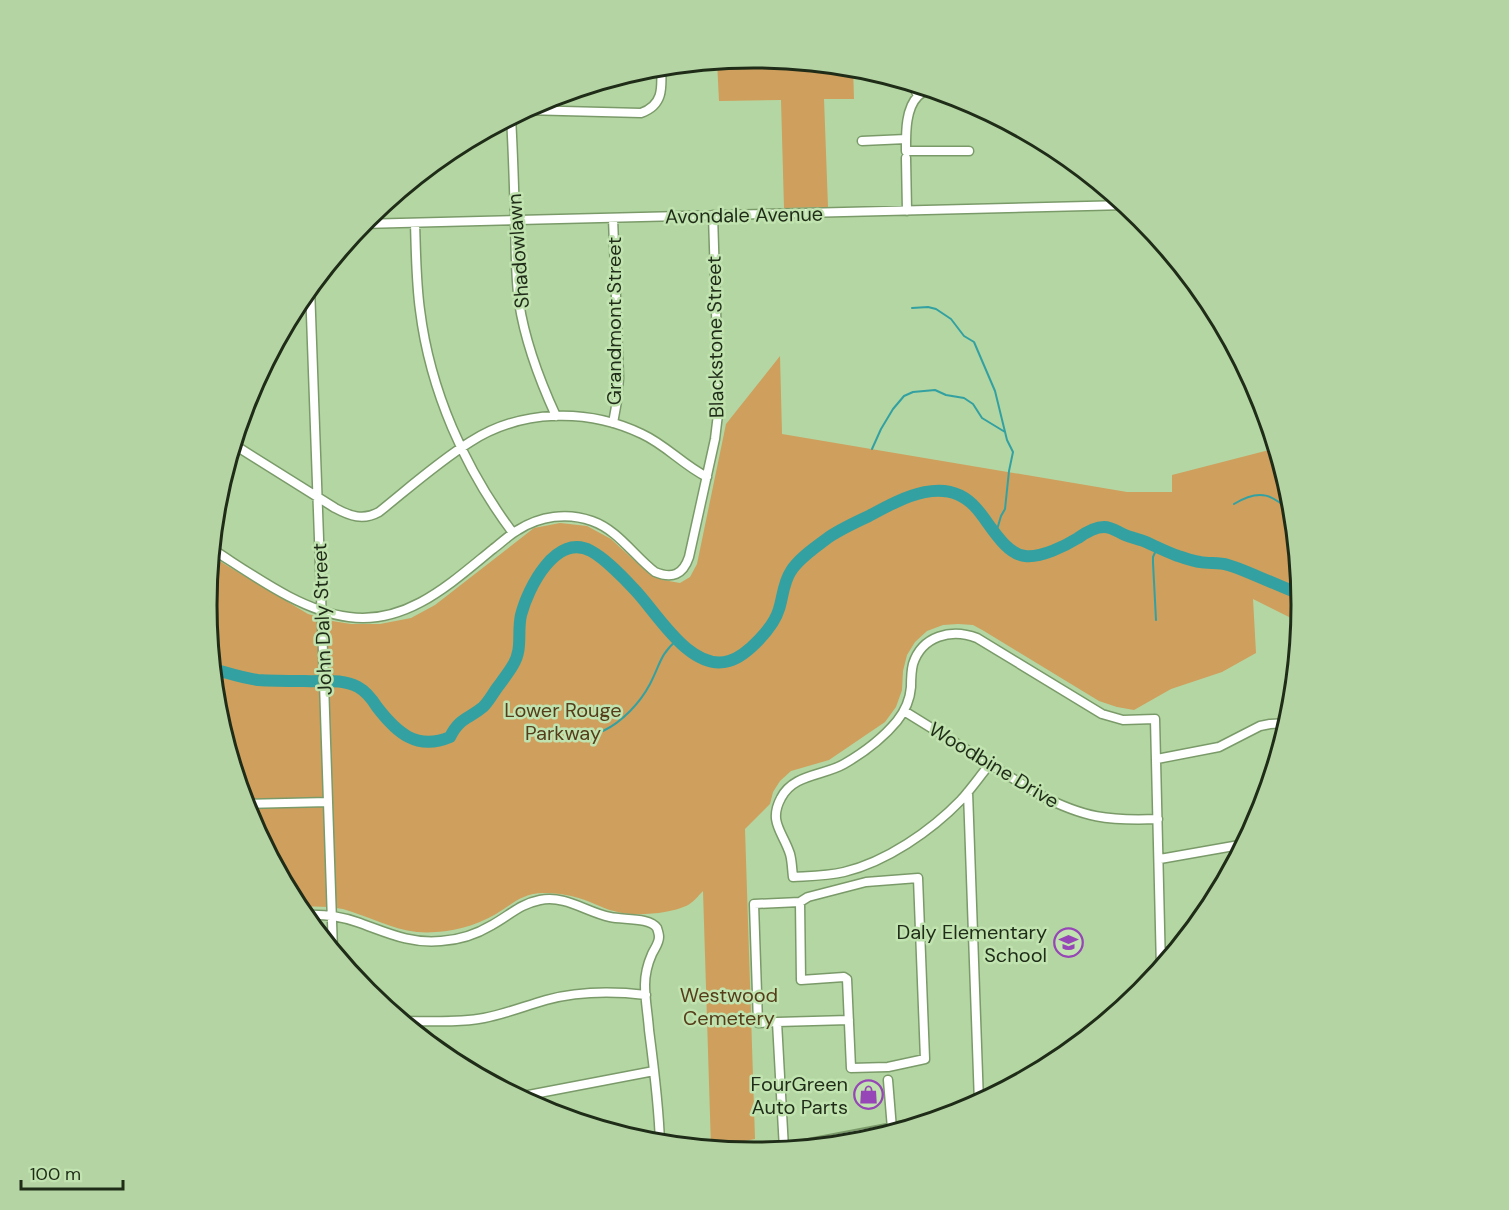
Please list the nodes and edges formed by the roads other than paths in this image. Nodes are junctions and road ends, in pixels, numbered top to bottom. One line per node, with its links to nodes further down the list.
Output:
1 (661, 76): 5 (street)
2 (917, 93): 4 (street)
3 (921, 94): 4 (street)
4 (918, 96): 7 (street)
5 (544, 111)
6 (511, 126): 15 (street, Shadowlawn)
7 (906, 139): 8 (street); 9 (street)
8 (862, 141)
9 (969, 151)
10 (906, 158): 12 (street)
11 (1114, 205): 12 (street, Avondale Avenue)
12 (907, 211): 13 (street, Avondale Avenue)
13 (713, 215): 14 (street, Avondale Avenue); 23 (street, Blackstone Street)
14 (613, 218): 15 (street, Avondale Avenue); 20 (street, Grandmont Street)
15 (515, 220): 16 (street, Avondale Avenue); 19 (street, Shadowlawn)
16 (415, 223): 17 (street, Avondale Avenue); 21 (street)
17 (375, 224)
18 (311, 302): 24 (street, John Daly Street)
19 (556, 416): 20 (street); 21 (street)
20 (613, 423): 23 (street)
21 (462, 448): 24 (street); 25 (street)
22 (241, 449): 24 (street)
23 (707, 477): 25 (street, Blackstone Street)
24 (317, 496): 27 (street, John Daly Street)
25 (513, 534): 27 (street)
26 (220, 554): 27 (street)
27 (322, 610): 33 (street, John Daly Street)
28 (904, 711): 30 (street); 31 (street, Woodbine Drive); 32 (street)
29 (1279, 724): 30 (street)
30 (1157, 759): 35 (street)
31 (990, 764): 32 (street); 35 (street, Woodbine Drive)
32 (968, 792): 51 (street)
33 (327, 802): 34 (street); 40 (street, John Daly Street)
34 (255, 804)
35 (1158, 819): 37 (street)
36 (1236, 846): 37 (street)
37 (1160, 859): 43 (street)
38 (800, 902): 47 (street); 47 (street); 48 (street)
39 (316, 915): 40 (street)
40 (332, 916): 41 (street, John Daly Street); 45 (street)
41 (333, 938)
42 (1164, 952): 43 (street)
43 (1161, 953): 44 (street)
44 (1161, 957)
45 (646, 995): 46 (street); 49 (street)
46 (414, 1020)
47 (849, 1020): 48 (street)
48 (777, 1022): 55 (street)
49 (654, 1071): 52 (street); 54 (street)
50 (888, 1080): 53 (street)
51 (979, 1093)
52 (532, 1094)
53 (893, 1124)
54 (660, 1134)
55 (784, 1141)

